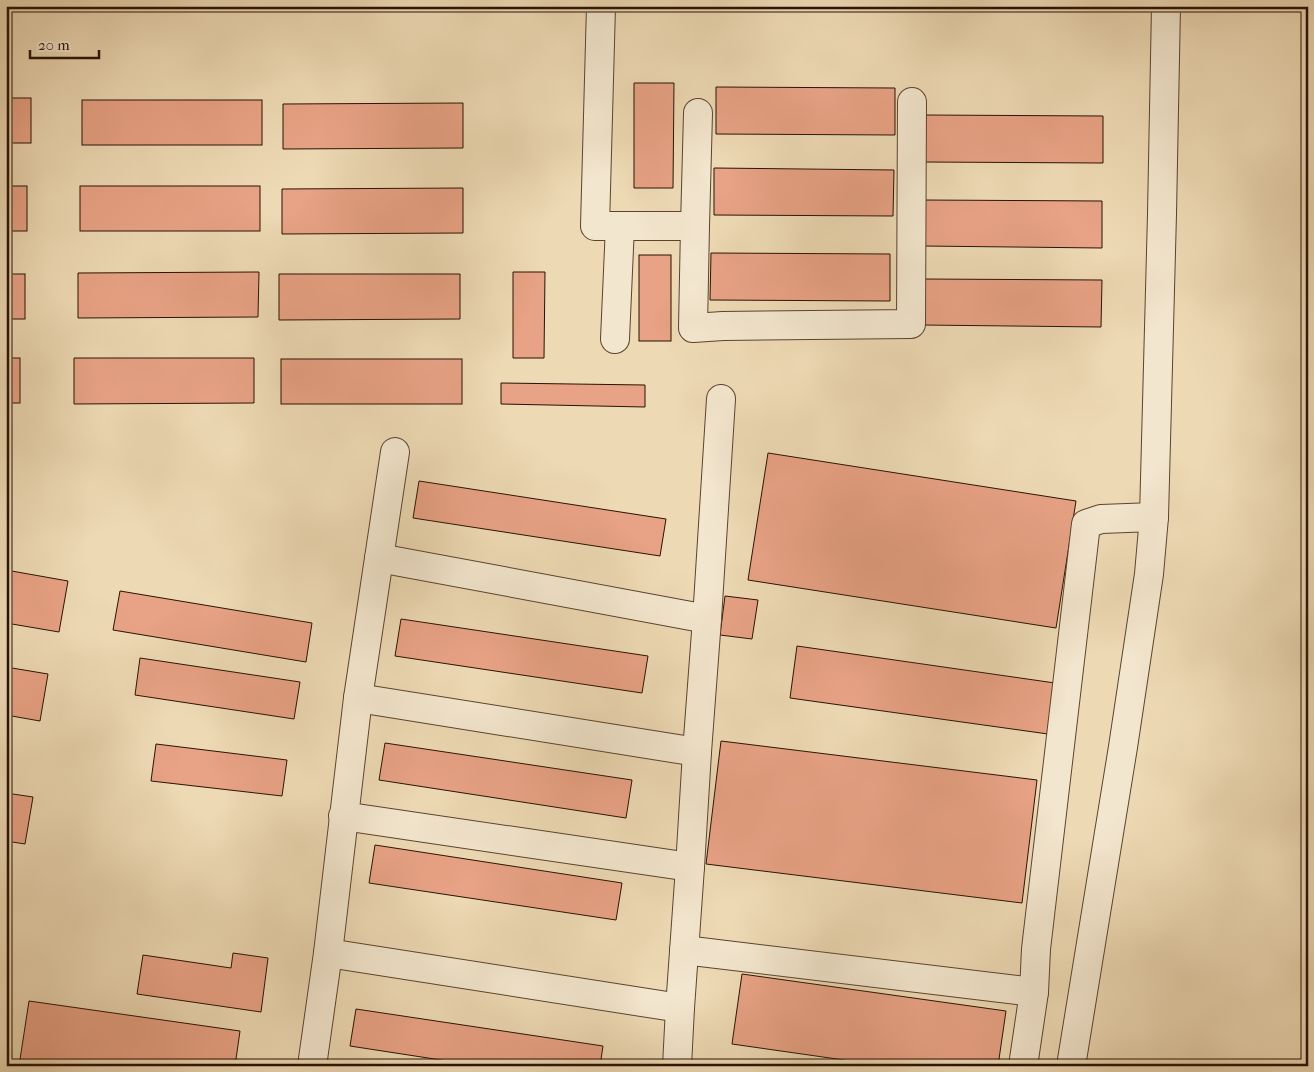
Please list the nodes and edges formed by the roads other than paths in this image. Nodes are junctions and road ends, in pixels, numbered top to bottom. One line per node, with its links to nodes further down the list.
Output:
1 (601, 6): 5 (lane)
2 (1166, 6): 10 (lane)
3 (912, 102): 6 (lane)
4 (698, 113): 6 (lane)
5 (620, 226): 6 (lane); 7 (lane)
6 (695, 226)
7 (615, 339)
8 (721, 399): 12 (lane)
9 (395, 452): 11 (lane)
10 (1154, 517): 19 (lane); 24 (lane)
11 (379, 558): 12 (lane); 13 (lane)
12 (707, 619): 14 (lane)
13 (358, 698): 14 (lane); 15 (lane)
14 (697, 752): 16 (lane)
15 (343, 816): 16 (lane); 18 (lane)
16 (690, 866): 17 (lane)
17 (684, 950): 19 (lane); 20 (lane)
18 (328, 953): 20 (lane); 21 (lane)
19 (1034, 992): 23 (lane)
20 (680, 1008): 22 (lane)
21 (312, 1066)
22 (677, 1066)
23 (1023, 1066)
24 (1070, 1066)

